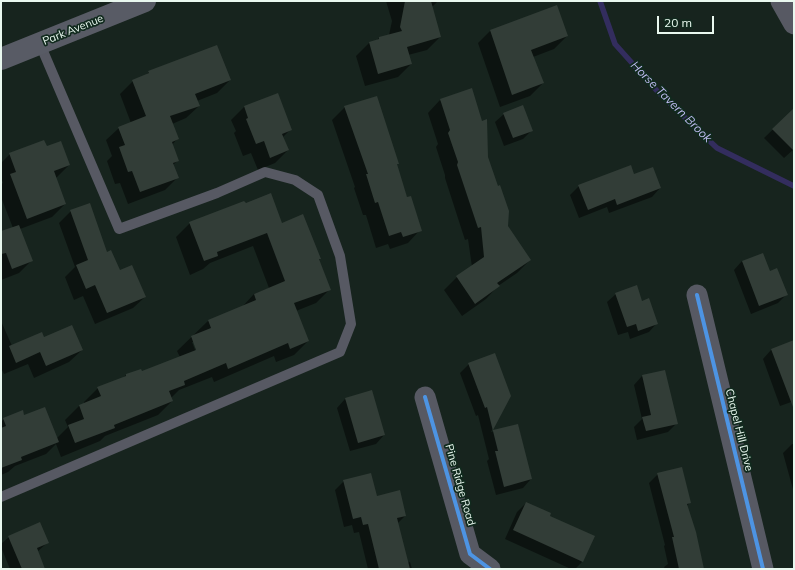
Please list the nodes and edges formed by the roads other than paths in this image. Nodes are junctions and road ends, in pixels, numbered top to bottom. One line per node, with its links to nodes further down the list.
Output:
1 (145, 1): 3 (main road, Park Avenue)
2 (781, 1): 4 (street)
3 (121, 6): 5 (main road, Park Avenue)
4 (794, 24)
5 (40, 44): 6 (main road, Park Avenue); 9 (lane)
6 (1, 59)
7 (697, 296): 11 (street, Chapel Hill Drive)
8 (425, 397): 10 (street, Pine Ridge Road)
9 (1, 497)
10 (490, 569)
11 (763, 569)

